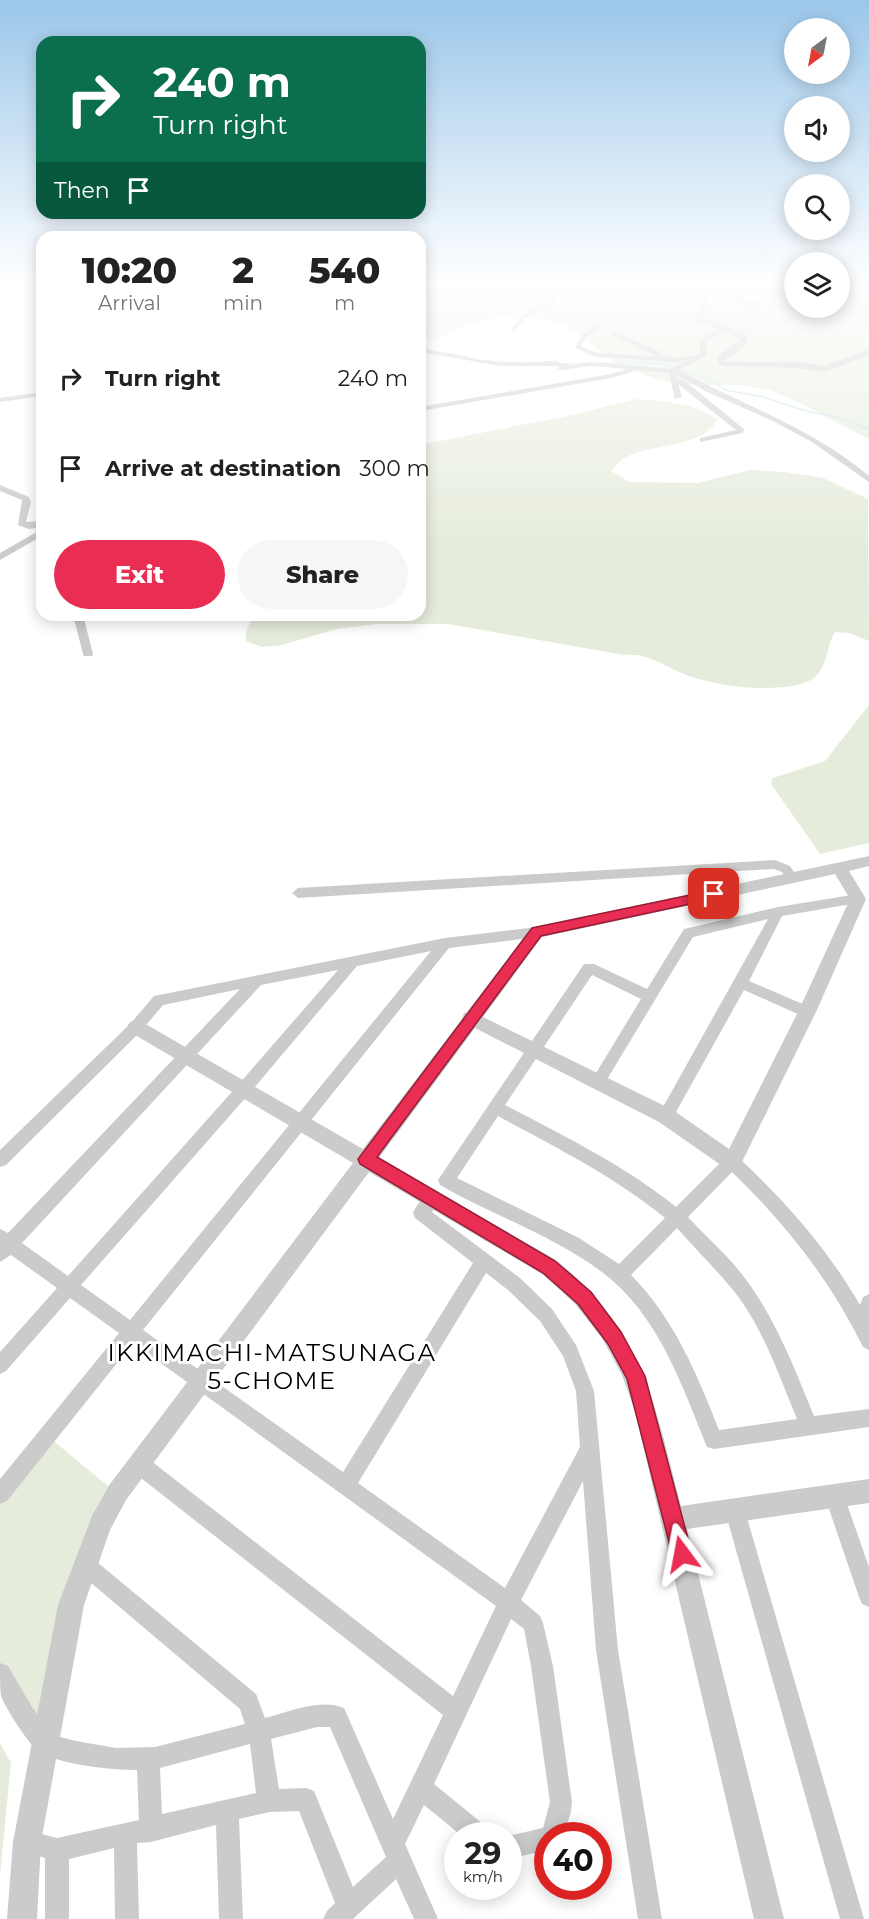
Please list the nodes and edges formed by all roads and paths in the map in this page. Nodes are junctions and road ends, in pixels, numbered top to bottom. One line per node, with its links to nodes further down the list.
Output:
1 (620, 374): 8 (street)
2 (672, 374): 4 (street)
3 (677, 374): 10 (street)
4 (673, 380): 6 (street); 9 (street)
5 (36, 395): 7 (street)
6 (678, 397)
7 (0, 400)
8 (426, 408)
9 (703, 440)
10 (869, 480)
11 (0, 488): 12 (street)
12 (36, 525)
13 (36, 536): 14 (street)
14 (0, 557)
15 (80, 621): 16 (street)
16 (88, 654)
17 (869, 861): 18 (street)
18 (839, 868): 19 (street); 21 (street)
19 (792, 878): 20 (street); 23 (street)
20 (298, 893)
21 (858, 899): 22 (street); 29 (street)
22 (778, 912): 27 (street); 28 (street)
23 (537, 932): 24 (street); 30 (street)
24 (446, 943): 25 (street); 38 (street)
25 (352, 961): 26 (street); 35 (street)
26 (258, 979): 31 (street); 33 (street)
27 (741, 983): 29 (street); 37 (street)
28 (651, 996): 32 (street); 34 (street)
29 (807, 1012): 41 (street)
30 (470, 1018): 32 (street); 39 (street)
31 (136, 1027): 33 (street); 40 (street)
32 (535, 1050): 34 (street); 36 (street)
33 (186, 1057): 35 (street); 44 (street)
34 (598, 1082): 37 (street)
35 (243, 1090): 38 (street); 47 (street)
36 (495, 1107): 43 (street); 46 (street)
37 (666, 1116): 41 (street)
38 (301, 1123): 39 (street); 50 (street)
39 (366, 1159): 42 (street); 53 (street)
40 (0, 1161)
41 (732, 1162): 43 (street); 49 (street)
42 (432, 1199): 45 (street); 63 (street)
43 (677, 1217): 46 (street); 55 (street)
44 (3, 1245): 47 (street)
45 (484, 1260): 56 (street); 58 (street)
46 (619, 1275): 55 (street)
47 (69, 1285): 50 (street); 52 (street)
48 (869, 1303): 49 (street)
49 (861, 1324): 51 (street)
50 (132, 1332): 53 (street); 60 (street)
51 (869, 1341)
52 (0, 1365)
53 (200, 1382): 57 (street); 58 (street)
54 (869, 1418): 55 (street)
55 (809, 1426)
56 (591, 1446): 66 (street); 88 (street)
57 (139, 1464): 64 (street); 68 (street)
58 (346, 1485): 66 (street)
59 (869, 1491): 61 (street)
60 (0, 1494)
61 (835, 1497): 62 (street); 65 (street)
62 (735, 1511): 63 (street); 90 (street)
63 (674, 1520): 89 (street)
64 (84, 1564): 69 (street); 70 (street)
65 (869, 1597)
66 (508, 1603): 68 (street); 76 (street)
67 (0, 1674): 70 (street)
68 (456, 1712): 72 (street)
69 (259, 1731): 71 (street); 73 (street); 81 (street)
70 (46, 1744): 71 (street); 79 (street)
71 (147, 1758): 77 (street)
72 (420, 1787): 75 (street); 81 (street)
73 (269, 1801): 74 (street); 82 (street)
74 (227, 1811): 77 (street); 86 (street)
75 (463, 1822)
76 (556, 1822)
77 (151, 1830): 78 (street)
78 (125, 1836): 80 (street); 85 (street)
79 (27, 1842): 80 (street); 83 (street)
80 (57, 1850): 84 (street)
81 (396, 1852): 82 (street); 87 (street)
82 (342, 1913)
83 (22, 1919)
84 (57, 1919)
85 (127, 1919)
86 (231, 1919)
87 (426, 1919)
88 (650, 1919)
89 (770, 1919)
90 (852, 1919)

